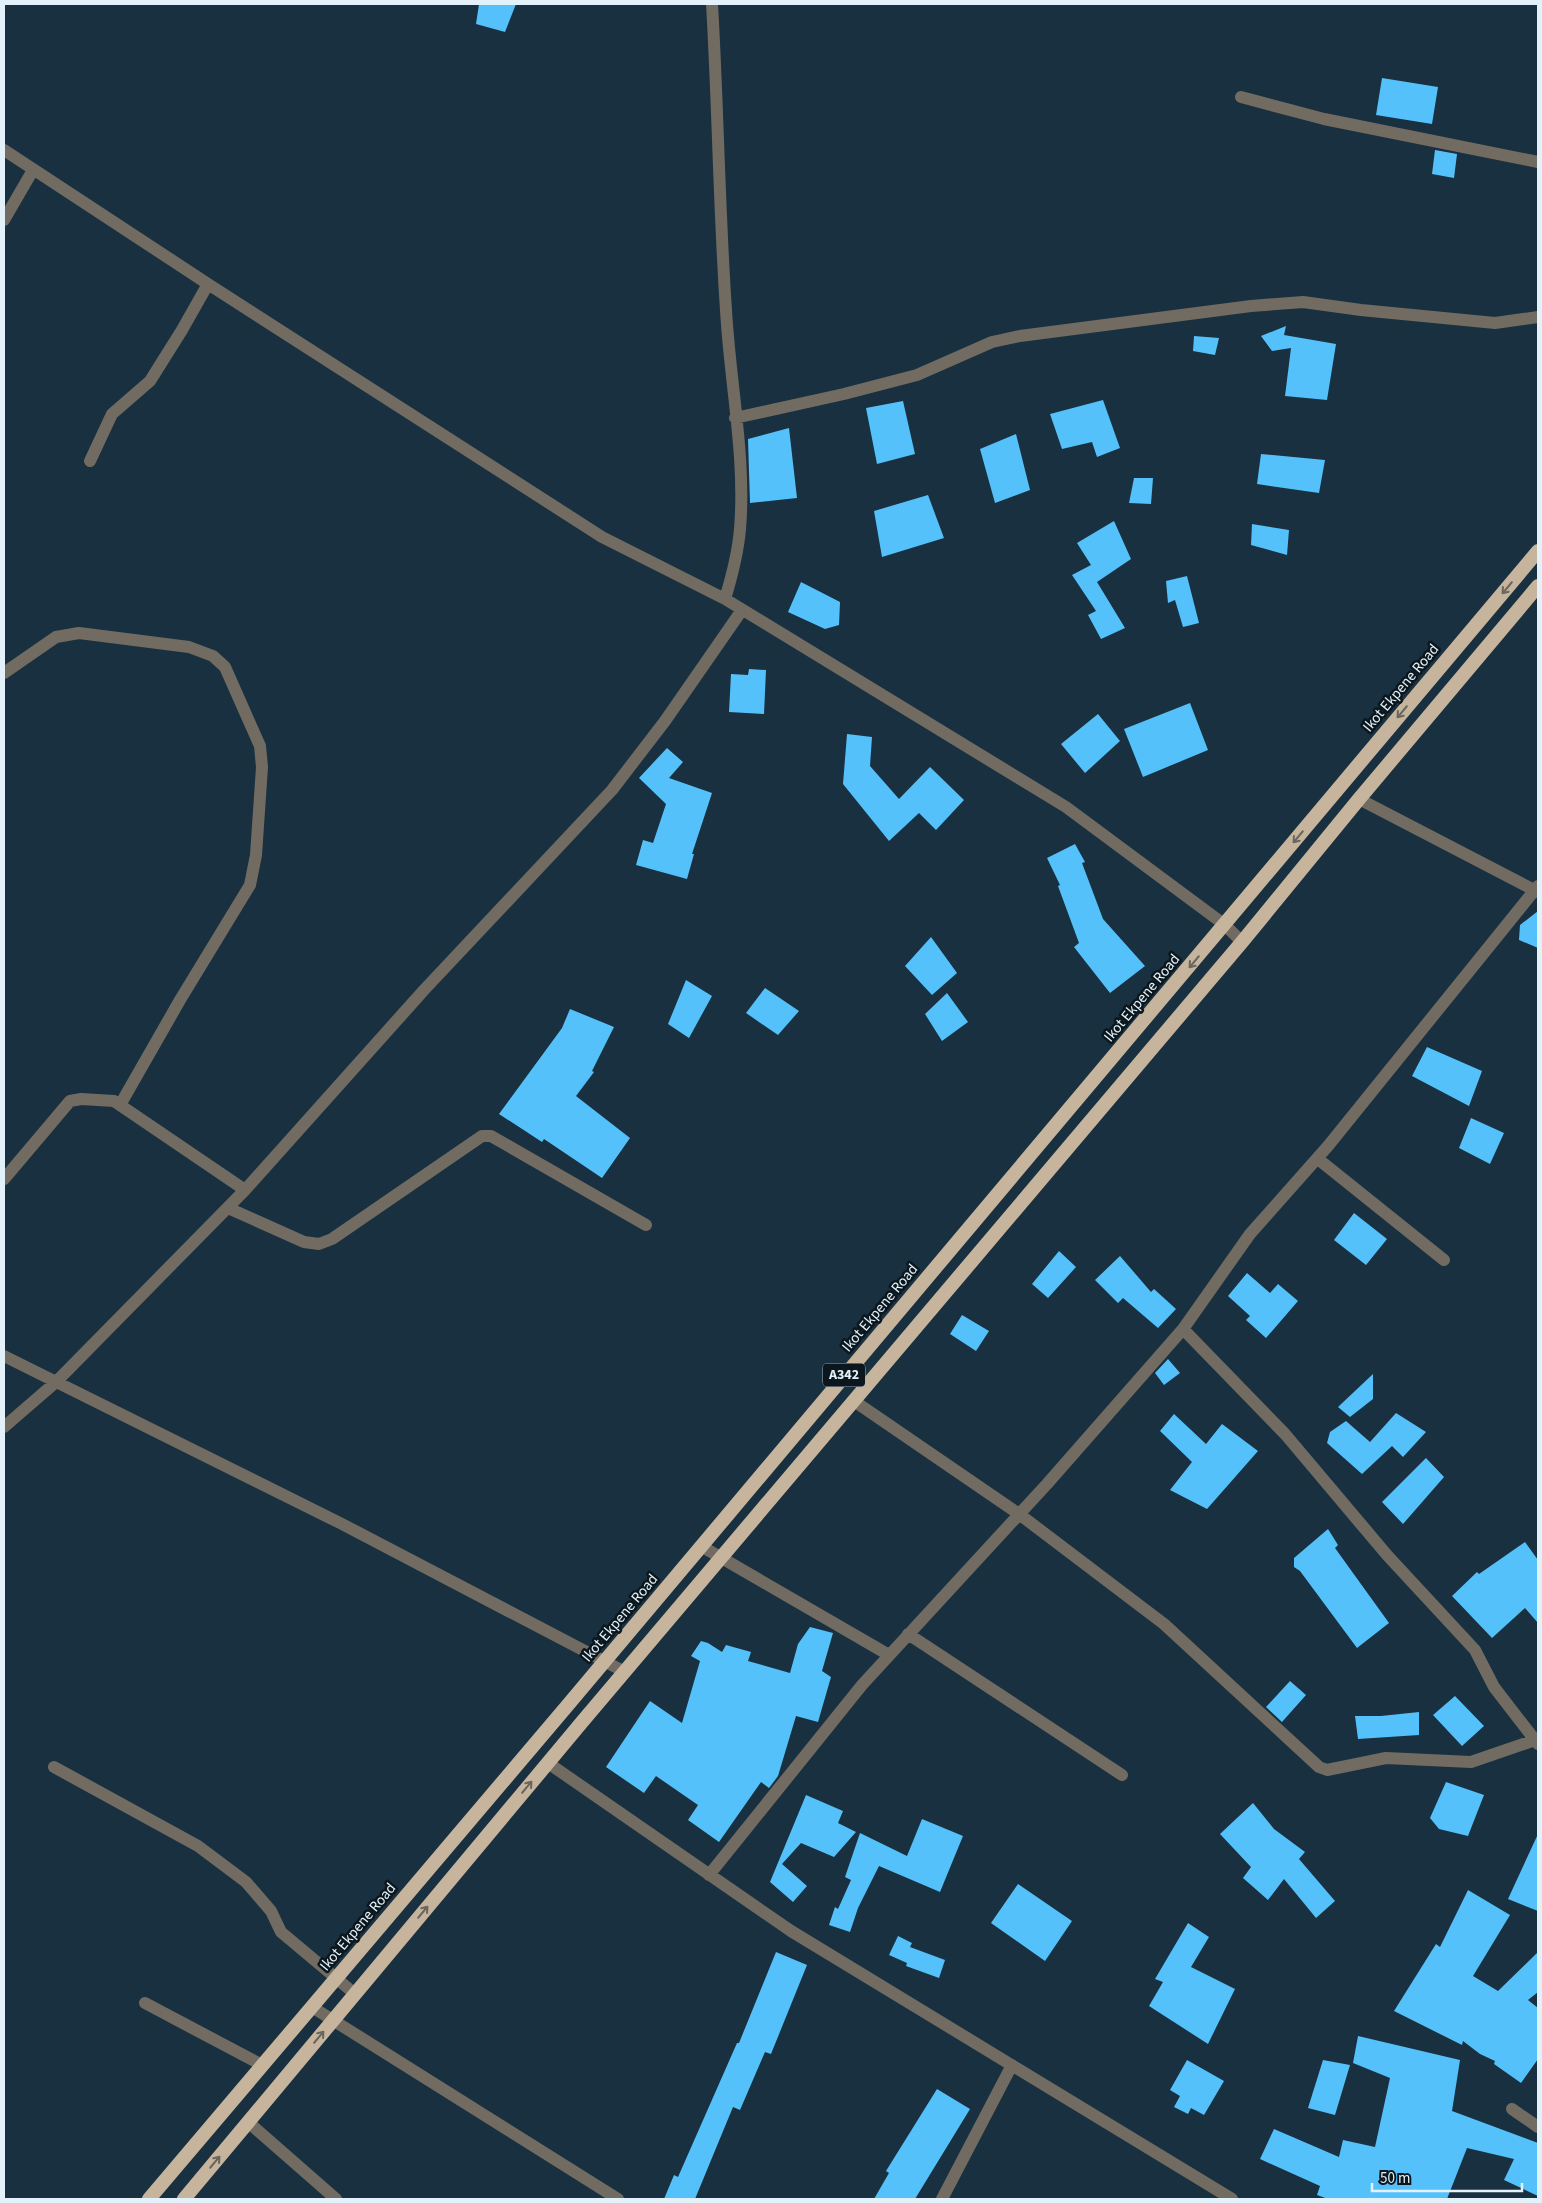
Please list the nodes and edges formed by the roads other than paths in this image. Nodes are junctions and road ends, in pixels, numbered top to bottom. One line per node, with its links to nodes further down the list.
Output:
1 (712, 4): 9 (street)
2 (1241, 98): 4 (street)
3 (4, 150): 5 (street)
4 (1538, 162)
5 (33, 170): 6 (street); 7 (street)
6 (4, 220)
7 (208, 284): 10 (street); 13 (street)
8 (1538, 317): 9 (street)
9 (735, 418): 13 (street)
10 (90, 462)
11 (1538, 551): 18 (highway, Ikot Ekpene Road / A342, one-way to 18)
12 (1538, 586): 16 (highway, A342)
13 (725, 599): 14 (street)
14 (742, 610): 18 (street); 23 (street)
15 (4, 673): 20 (street)
16 (1359, 799): 17 (street); 19 (highway, A342)
17 (1537, 890): 21 (street)
18 (1225, 925): 19 (street); 33 (highway, Ikot Ekpene Road / A342, one-way to 33)
19 (1242, 942): 30 (highway, A342)
20 (120, 1105): 22 (street); 23 (street)
21 (1318, 1159): 26 (street); 27 (street)
22 (4, 1179)
23 (245, 1190): 24 (street)
24 (228, 1208): 25 (street); 29 (street)
25 (646, 1225)
26 (1444, 1260)
27 (1182, 1329): 32 (street); 39 (street)
28 (4, 1356): 29 (street)
29 (56, 1382): 31 (street); 37 (street)
30 (854, 1401): 32 (street); 34 (highway, A342)
31 (4, 1426)
32 (1019, 1514): 35 (street); 39 (street)
33 (701, 1546): 34 (street); 37 (highway, Ikot Ekpene Road / A342)
34 (722, 1557): 36 (street); 38 (highway, A342)
35 (908, 1634): 36 (street); 42 (street)
36 (889, 1655): 43 (street)
37 (604, 1662): 38 (street); 44 (highway, Ikot Ekpene Road / A342)
38 (624, 1672): 40 (highway, A342)
39 (1536, 1742)
40 (548, 1763): 43 (street); 45 (highway, A342, one-way to 40)
41 (54, 1767): 44 (street)
42 (1122, 1775)
43 (710, 1875): 50 (street)
44 (336, 1979): 45 (street); 47 (highway, Ikot Ekpene Road / A342)
45 (355, 1994): 48 (highway, A342)
46 (145, 2003): 49 (street)
47 (312, 2007): 48 (street); 49 (highway, Ikot Ekpene Road / A342)
48 (333, 2020): 52 (highway, A342, one-way to 48); 57 (street)
49 (262, 2065): 54 (highway, Ikot Ekpene Road / A342)
50 (1012, 2065): 58 (street); 59 (street)
51 (1512, 2109): 53 (street)
52 (248, 2122): 55 (highway, A342, one-way to 52); 56 (street)
53 (1538, 2127)
54 (149, 2199)
55 (184, 2199)
56 (336, 2199)
57 (618, 2199)
58 (942, 2199)
59 (1232, 2199)

